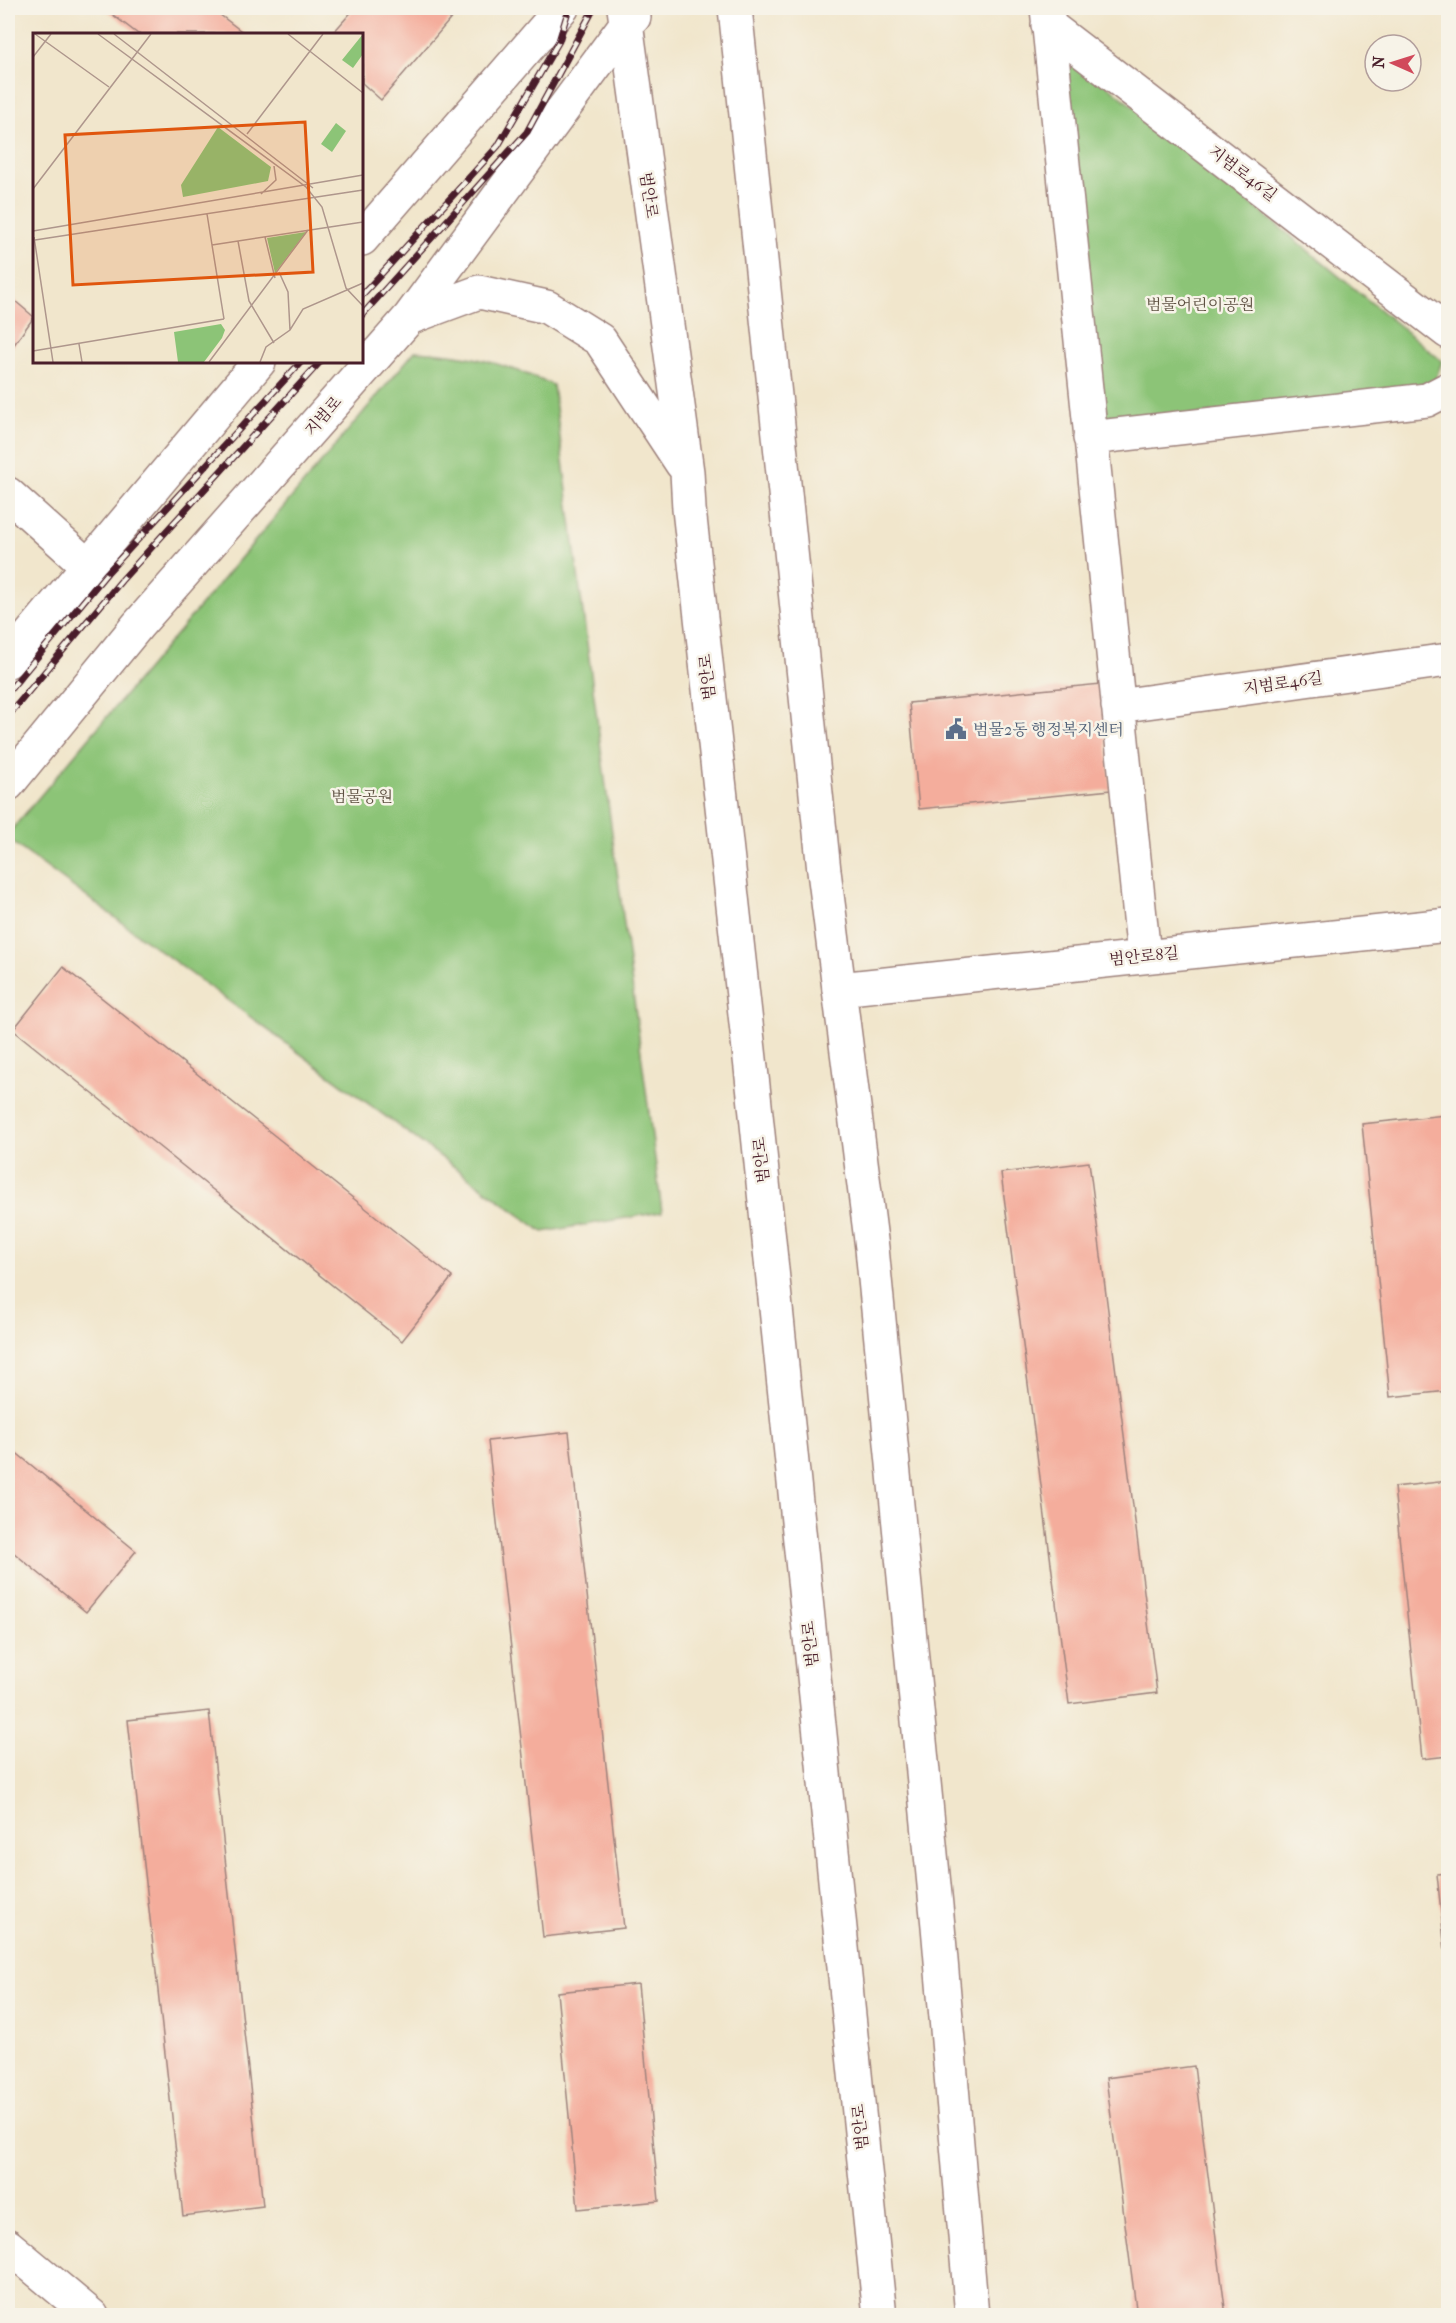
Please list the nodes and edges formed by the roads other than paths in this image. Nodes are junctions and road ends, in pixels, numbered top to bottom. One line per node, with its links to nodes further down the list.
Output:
1 (562, 8): 5 (main road)
2 (735, 8): 20 (main road)
3 (632, 13): 6 (main road, 지범로); 11 (main road, 범안로)
4 (1048, 16): 7 (main road, 지범로46길); 10 (main road, 지범로46길)
5 (363, 238)
6 (409, 318): 11 (main road); 17 (main road, 지범로)
7 (1445, 324)
8 (258, 363): 13 (main road)
9 (1449, 389): 10 (main road)
10 (1090, 438): 16 (main road, 지범로46길)
11 (687, 472): 23 (main road, 범안로)
12 (8, 494): 13 (main road)
13 (88, 566): 15 (main road)
14 (1449, 660): 16 (main road, 지범로46길)
15 (8, 661)
16 (1118, 706): 19 (main road, 지범로46길)
17 (8, 784)
18 (1449, 926): 19 (main road, 범안로8길)
19 (1144, 956): 20 (main road, 범안로8길)
20 (839, 989): 24 (main road)
21 (8, 2246): 22 (main road)
22 (92, 2316)
23 (880, 2316)
24 (972, 2316)

